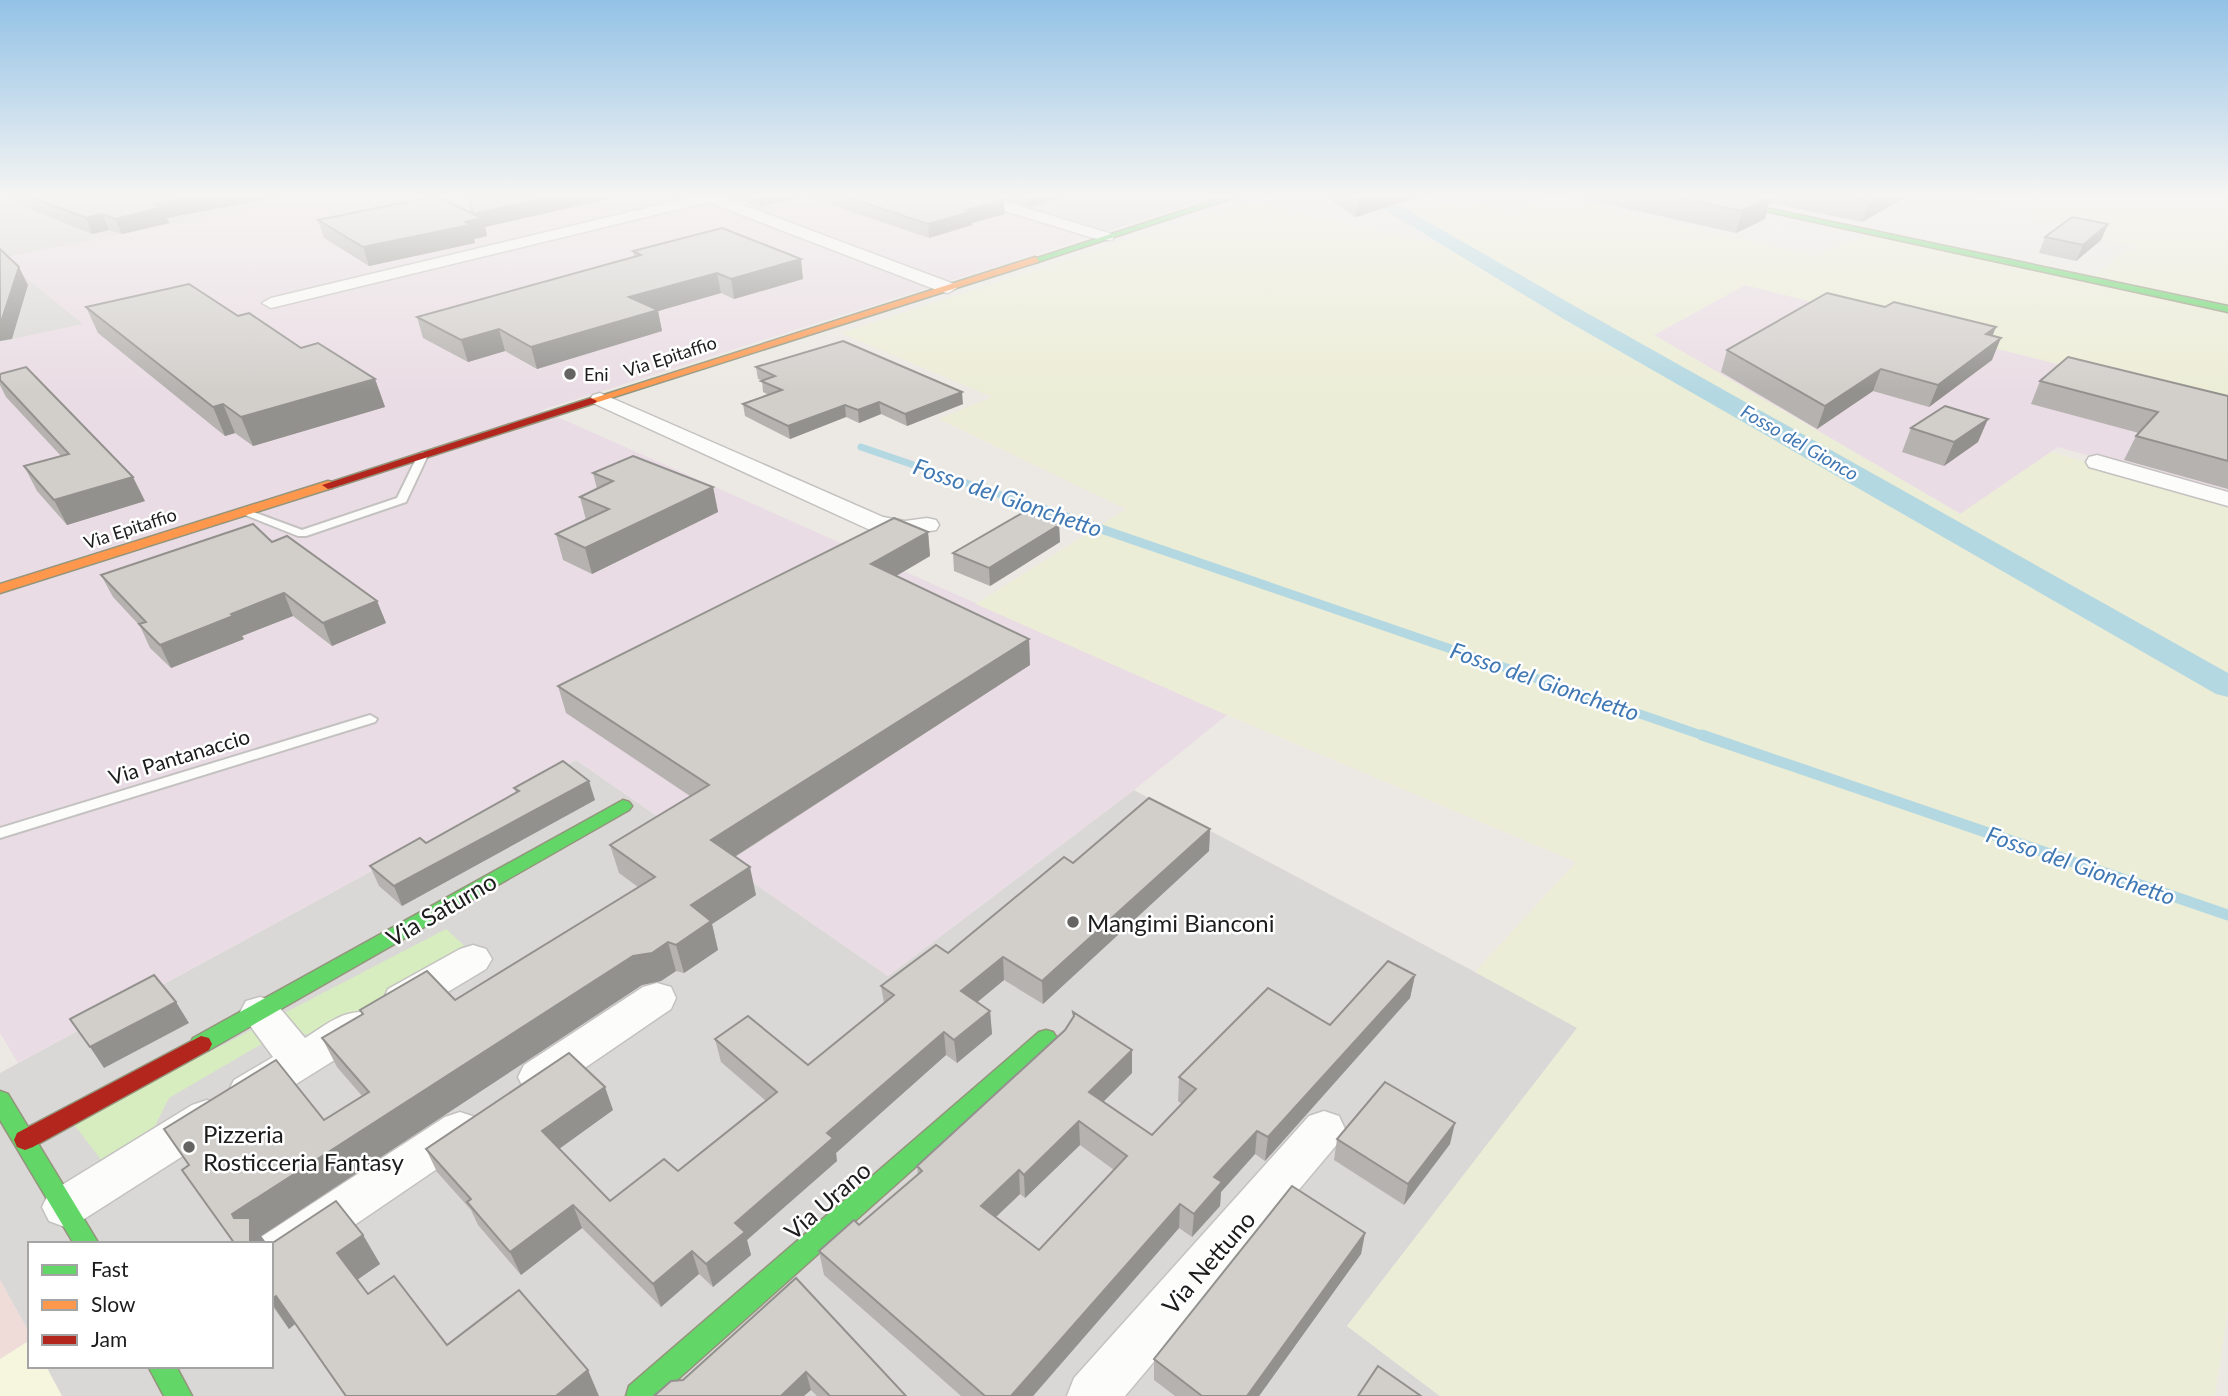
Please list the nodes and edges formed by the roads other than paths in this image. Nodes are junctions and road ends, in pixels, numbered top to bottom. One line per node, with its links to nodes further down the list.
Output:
1 (440, 262): 6 (street)
2 (880, 262): 5 (street)
3 (1028, 262): 5 (main road, Via Epitaffio)
4 (2009, 262): 7 (main road)
5 (948, 288): 8 (main road, Via Epitaffio)
6 (271, 303)
7 (2228, 309)
8 (600, 398): 9 (main road, Via Epitaffio); 13 (street)
9 (423, 455): 12 (main road, Via Epitaffio); 12 (lane)
10 (2097, 462): 11 (street)
11 (2228, 499)
12 (244, 512): 14 (main road, Via Epitaffio)
13 (927, 525)
14 (0, 589)
15 (370, 719): 17 (lane, Via Pantanaccio)
16 (623, 806): 20 (main road, Via Saturno)
17 (0, 833)
18 (473, 959): 22 (street)
19 (657, 998): 28 (street)
20 (260, 1013): 22 (street); 25 (main road, Via Saturno)
21 (1046, 1038): 31 (main road, Via Urano)
22 (299, 1060): 26 (street)
23 (0, 1100): 25 (main road)
24 (1324, 1129): 32 (street, Via Nettuno)
25 (24, 1140): 26 (main road)
26 (65, 1207): 27 (main road)
27 (86, 1242)
28 (273, 1255)
29 (162, 1368): 30 (main road)
30 (179, 1396)
31 (639, 1396)
32 (1092, 1396)

